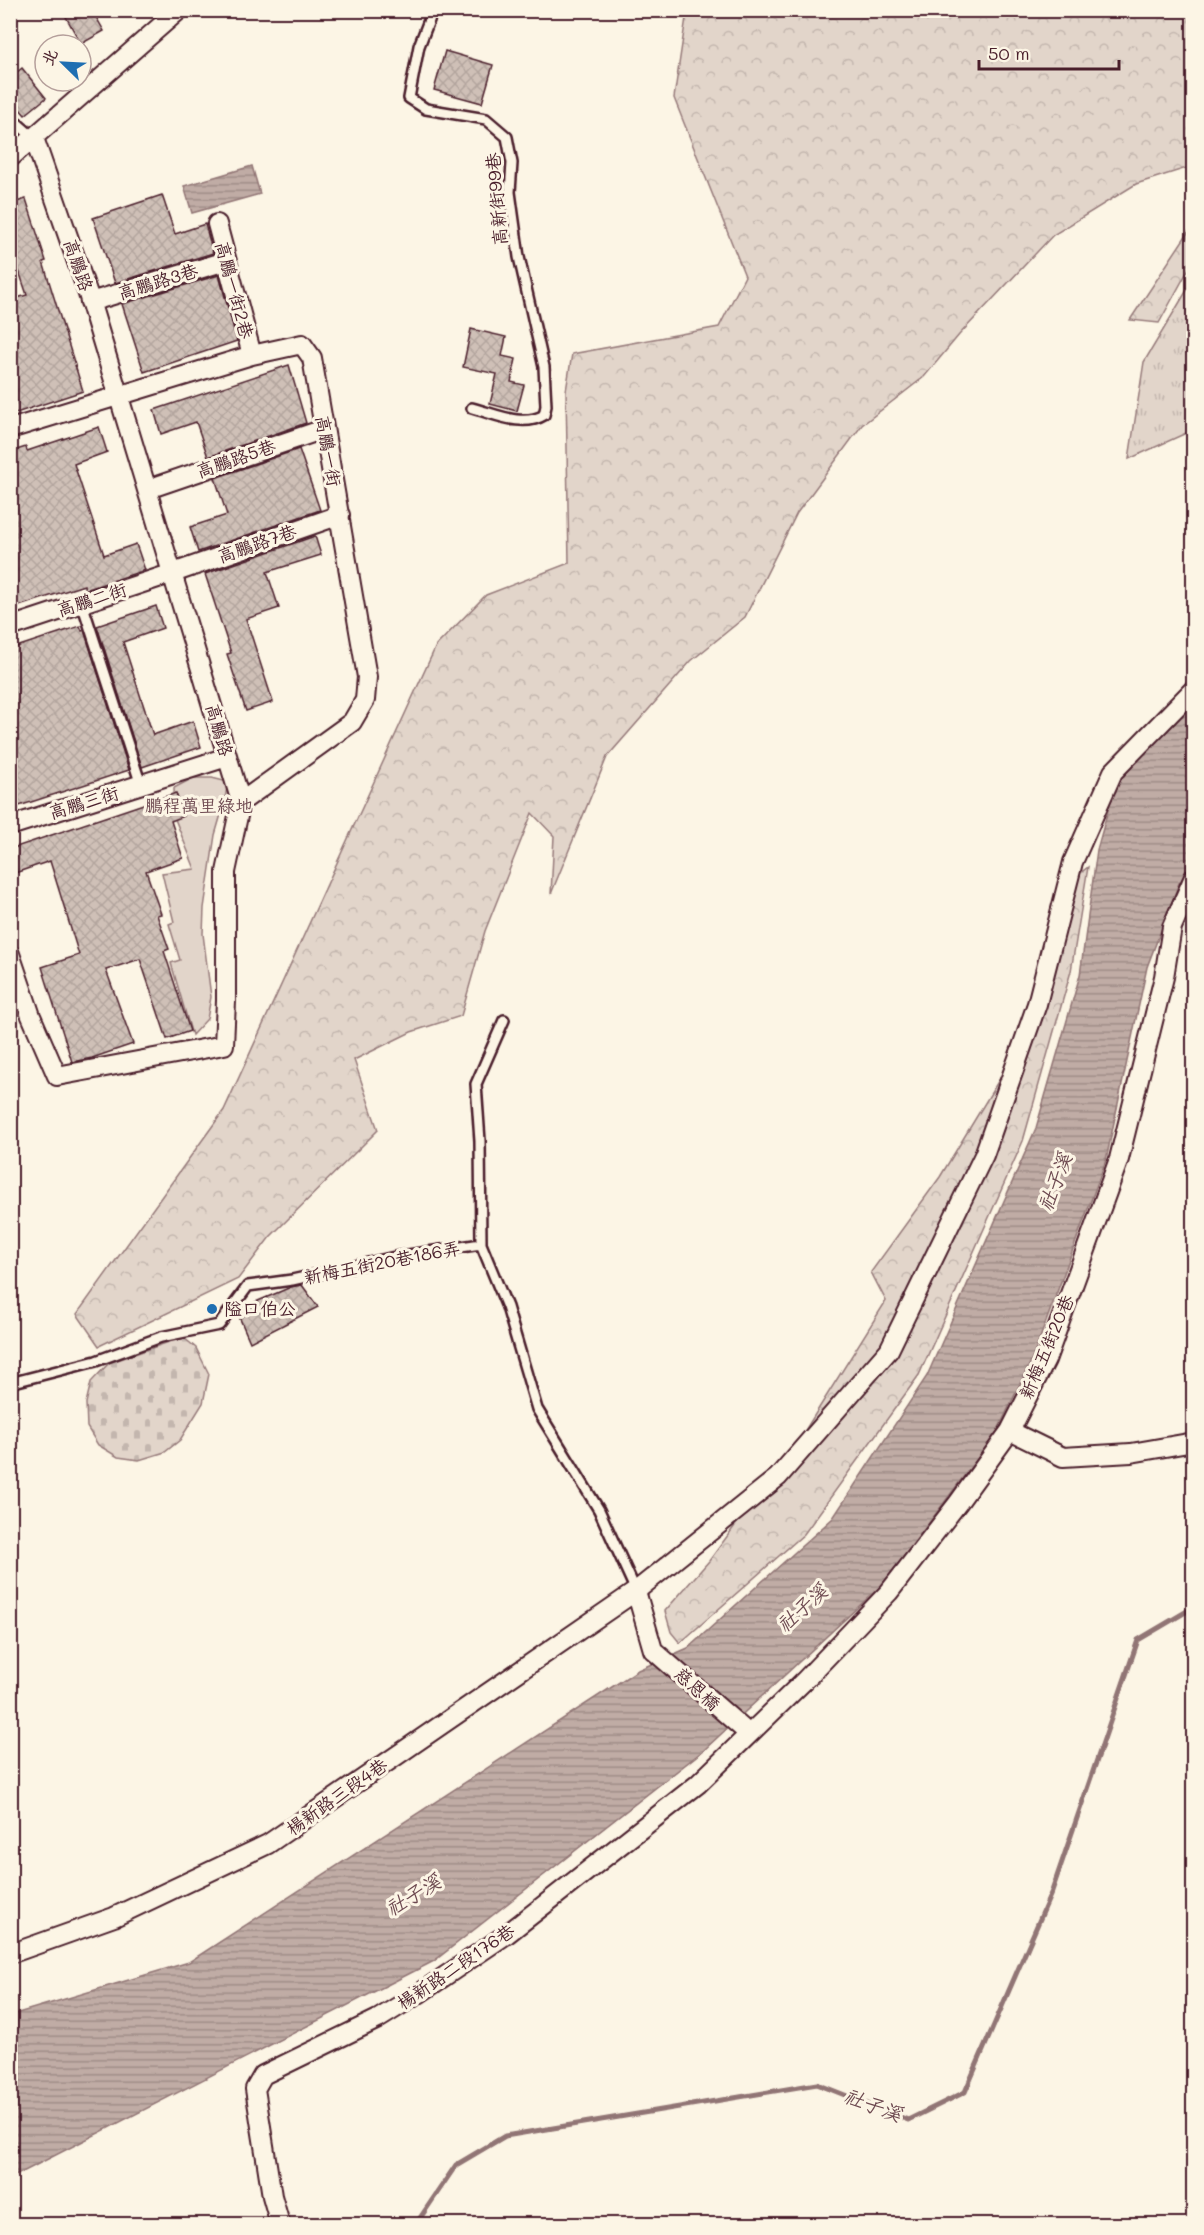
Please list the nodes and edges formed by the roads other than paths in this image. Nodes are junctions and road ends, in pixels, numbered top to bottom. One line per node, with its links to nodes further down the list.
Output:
1 (179, 10): 4 (street)
2 (433, 10): 11 (lane, 高新街99巷)
3 (10, 117): 4 (lane)
4 (33, 138): 5 (street); 8 (street, 高鵬路)
5 (10, 158)
6 (217, 224): 7 (street, 高鵬一街2巷)
7 (226, 261): 8 (street, 高鵬路3巷); 9 (street, 高鵬一街2巷)
8 (90, 302): 10 (street, 高鵬路)
9 (252, 355): 10 (street, 高鵬一街); 13 (street, 高鵬一街)
10 (119, 397): 12 (street, 高鵬一街); 14 (street, 高鵬路)
11 (472, 408)
12 (10, 429)
13 (324, 429): 14 (street, 高鵬路5巷); 15 (street, 高鵬一街)
14 (148, 489): 16 (street, 高鵬路)
15 (340, 515): 16 (street, 高鵬路7巷); 22 (street, 高鵬一街)
16 (173, 573): 17 (street, 高鵬二街); 20 (street, 高鵬路)
17 (82, 603): 18 (street, 高鵬二街); 21 (lane)
18 (10, 627)
19 (1194, 689): 31 (street, 楊新路三段4巷)
20 (227, 757): 21 (street, 高鵬三街); 22 (street, 高鵬路)
21 (141, 785): 23 (street, 高鵬三街)
22 (241, 802): 25 (street, 高鵬路)
23 (10, 826)
24 (1194, 877): 29 (street, 新梅五街20巷)
25 (10, 954)
26 (504, 1020): 27 (lane)
27 (482, 1244): 28 (lane, 新梅五街20巷186弄); 31 (lane, 新梅五街20巷186弄)
28 (10, 1383)
29 (1010, 1431): 30 (street); 33 (street, 新梅五街20巷)
30 (1194, 1442)
31 (636, 1591): 32 (street, 新梅五街20巷186弄); 34 (street, 楊新路三段4巷)
32 (653, 1650): 33 (street, 慈恩橋)
33 (745, 1731): 35 (street, 楊新路二段176巷)
34 (10, 1954)
35 (280, 2224)

